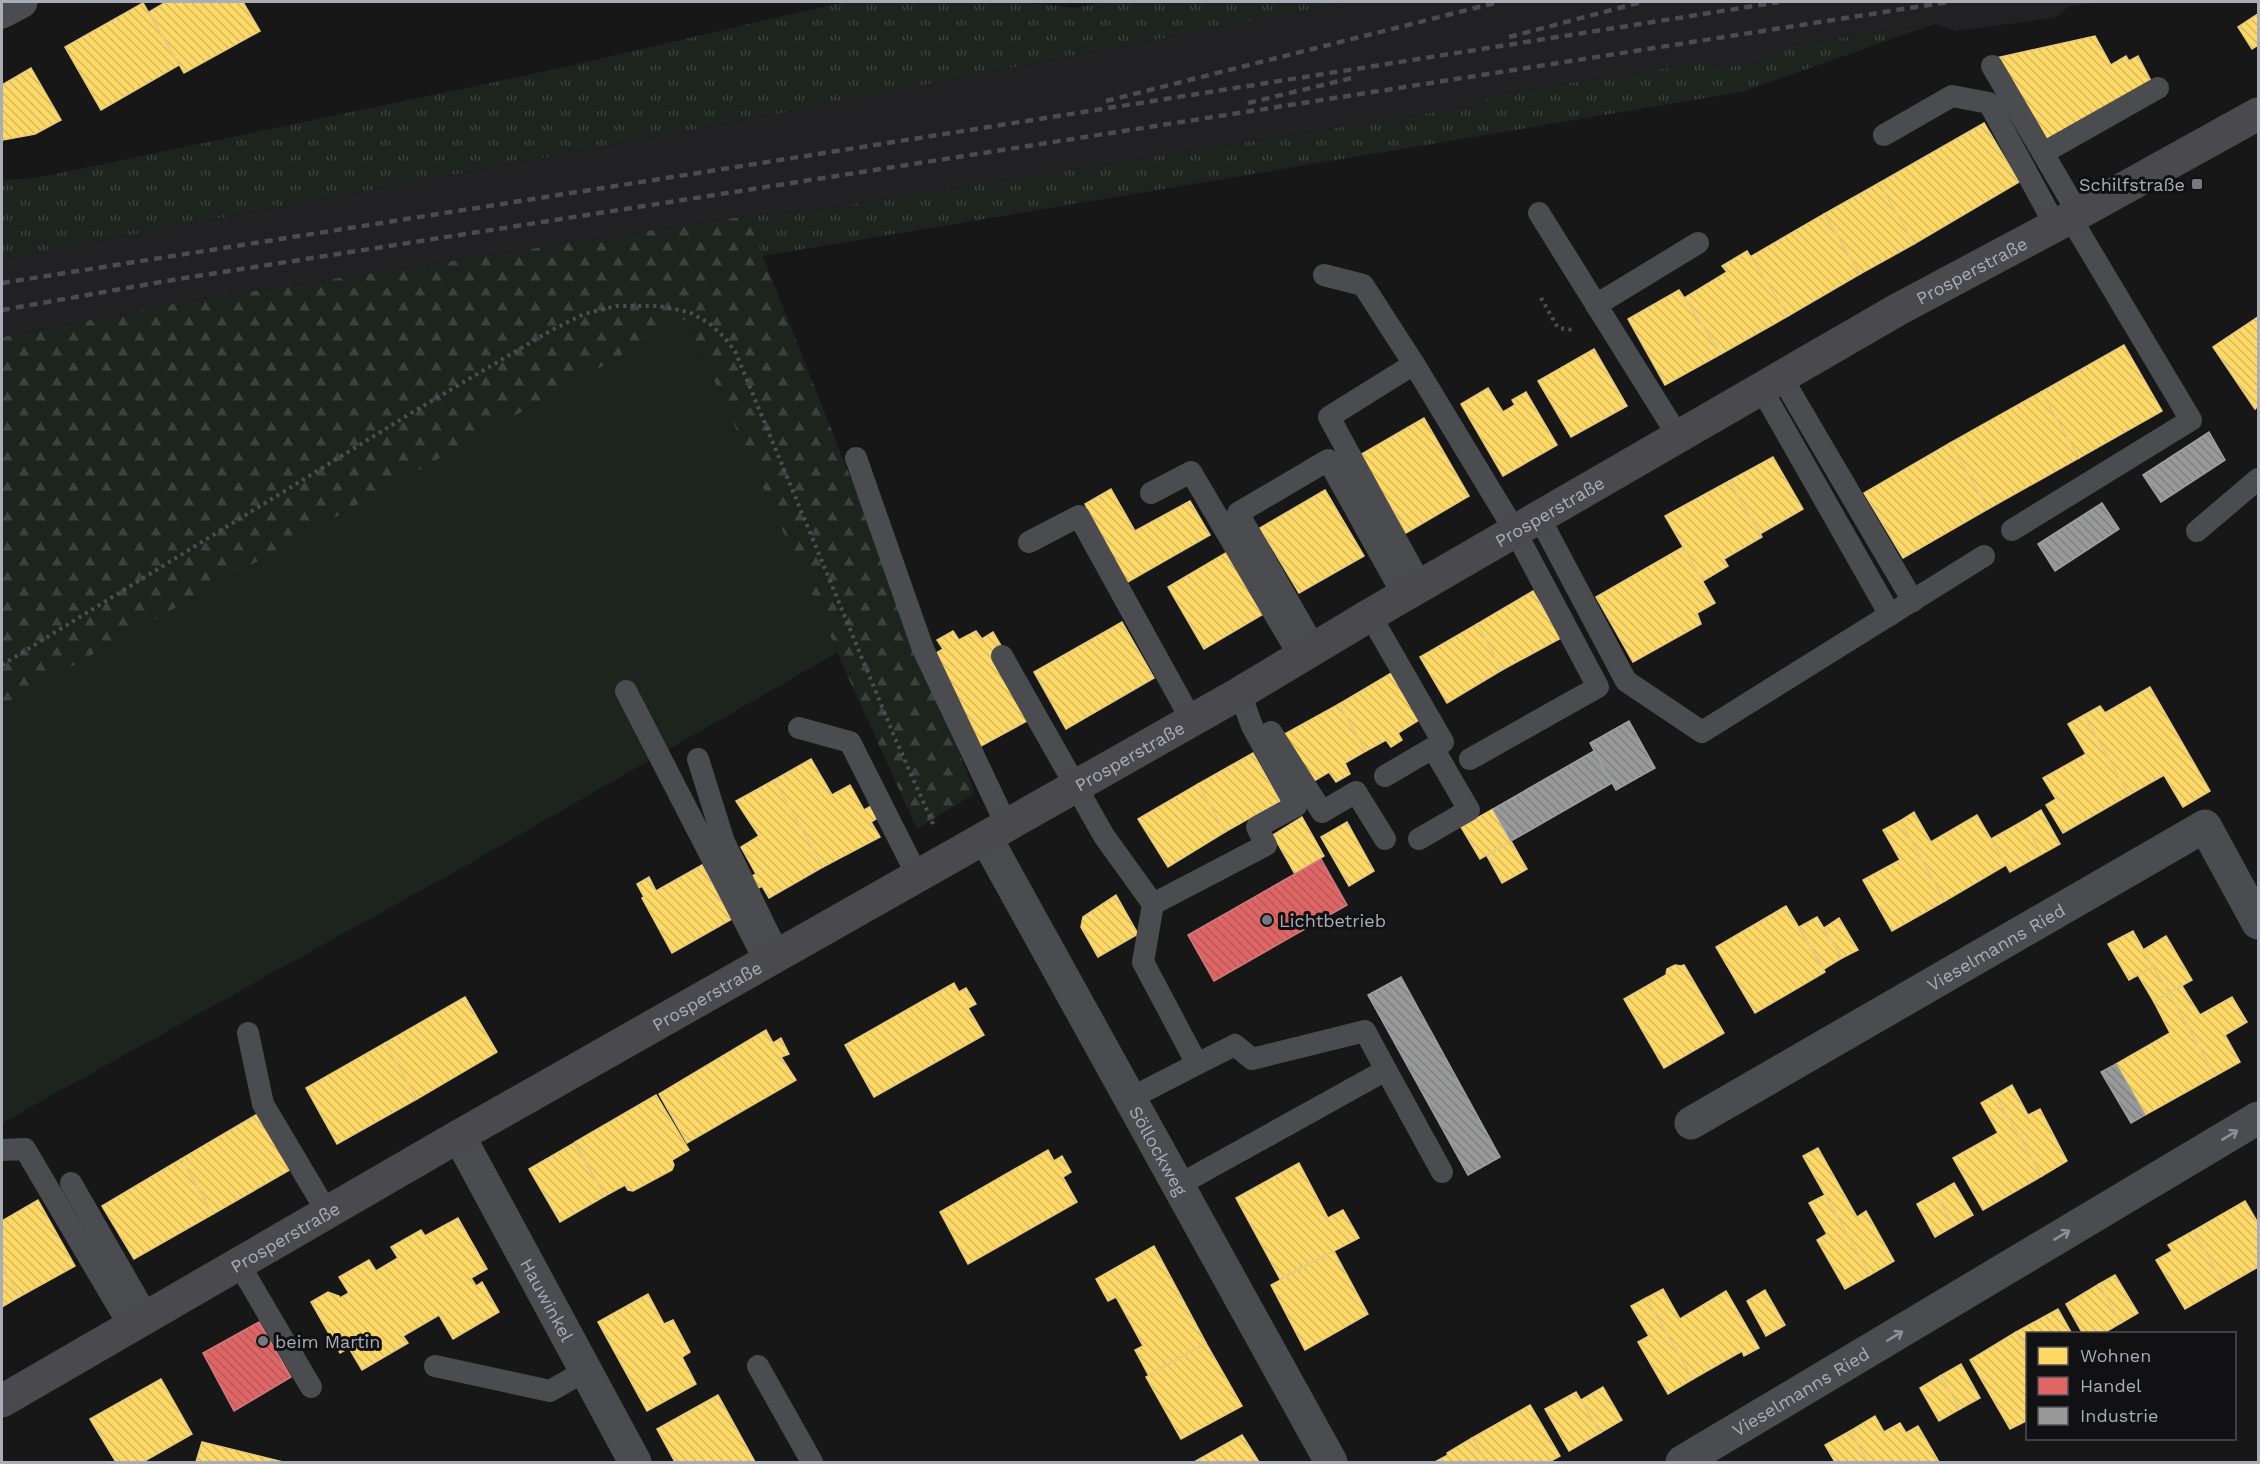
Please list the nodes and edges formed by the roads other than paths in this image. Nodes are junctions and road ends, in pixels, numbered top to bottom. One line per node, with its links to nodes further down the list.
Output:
1 (21, 2): 2 (street)
2 (2, 12)
3 (1992, 66): 7 (lane)
4 (2158, 88): 7 (lane)
5 (2259, 114): 9 (main road, Prosperstraße)
6 (1884, 135): 9 (lane)
7 (2043, 153): 9 (lane)
8 (1539, 213): 12 (lane)
9 (2068, 219): 14 (main road, Prosperstraße); 20 (lane)
10 (1698, 243): 12 (lane)
11 (1324, 275): 13 (lane)
12 (1596, 305): 15 (lane)
13 (1414, 364): 19 (lane); 24 (lane)
14 (1771, 382): 15 (main road, Prosperstraße); 25 (lane); 27 (lane)
15 (1678, 436): 19 (main road, Prosperstraße)
16 (856, 458): 39 (lane)
17 (2259, 479): 21 (lane)
18 (1151, 493): 28 (lane)
19 (1527, 524): 24 (main road, Prosperstraße); 27 (lane); 36 (lane)
20 (2012, 530)
21 (2197, 531)
22 (1029, 542): 32 (lane)
23 (1984, 556): 25 (lane)
24 (1412, 590): 26 (main road, Prosperstraße); 28 (lane)
25 (1913, 601): 27 (lane)
26 (1370, 615): 28 (main road, Prosperstraße); 34 (lane)
27 (1890, 615)
28 (1308, 652): 31 (main road, Prosperstraße)
29 (1002, 656): 38 (lane)
30 (626, 691): 45 (lane)
31 (1240, 693): 32 (main road, Prosperstraße); 40 (lane); 43 (lane)
32 (1192, 721): 38 (main road, Prosperstraße)
33 (799, 728): 42 (lane)
34 (1433, 748): 37 (lane); 41 (lane)
35 (698, 759): 45 (lane)
36 (1470, 759)
37 (1385, 776)
38 (1076, 787): 39 (main road, Prosperstraße); 43 (lane)
39 (996, 832): 42 (main road, Prosperstraße); 49 (street, Söllockweg)
40 (1385, 839)
41 (1419, 839)
42 (918, 877): 45 (main road, Prosperstraße)
43 (1153, 904): 47 (lane)
44 (2259, 923): 51 (street, Vieselmanns Ried)
45 (772, 959): 52 (main road, Prosperstraße)
46 (248, 1033): 57 (lane)
47 (1197, 1064): 48 (lane); 49 (lane)
48 (1386, 1070): 54 (lane); 56 (lane)
49 (1129, 1099): 56 (street, Söllockweg)
50 (2259, 1118): 68 (street, Vieselmanns Ried, one-way to 50)
51 (1691, 1123)
52 (459, 1136): 57 (main road, Prosperstraße); 62 (street, Hauwinkel)
53 (2, 1150): 59 (lane)
54 (1442, 1172)
55 (71, 1183): 59 (lane)
56 (1177, 1186): 67 (street, Söllockweg)
57 (327, 1212): 58 (main road, Prosperstraße)
58 (239, 1264): 59 (main road, Prosperstraße); 63 (lane)
59 (139, 1322): 64 (main road, Prosperstraße)
60 (435, 1365): 62 (lane)
61 (758, 1366): 66 (lane)
62 (585, 1371): 65 (street, Hauwinkel)
63 (311, 1387)
64 (2, 1401)
65 (634, 1462)
66 (812, 1462)
67 (1331, 1462)
68 (1683, 1462)

